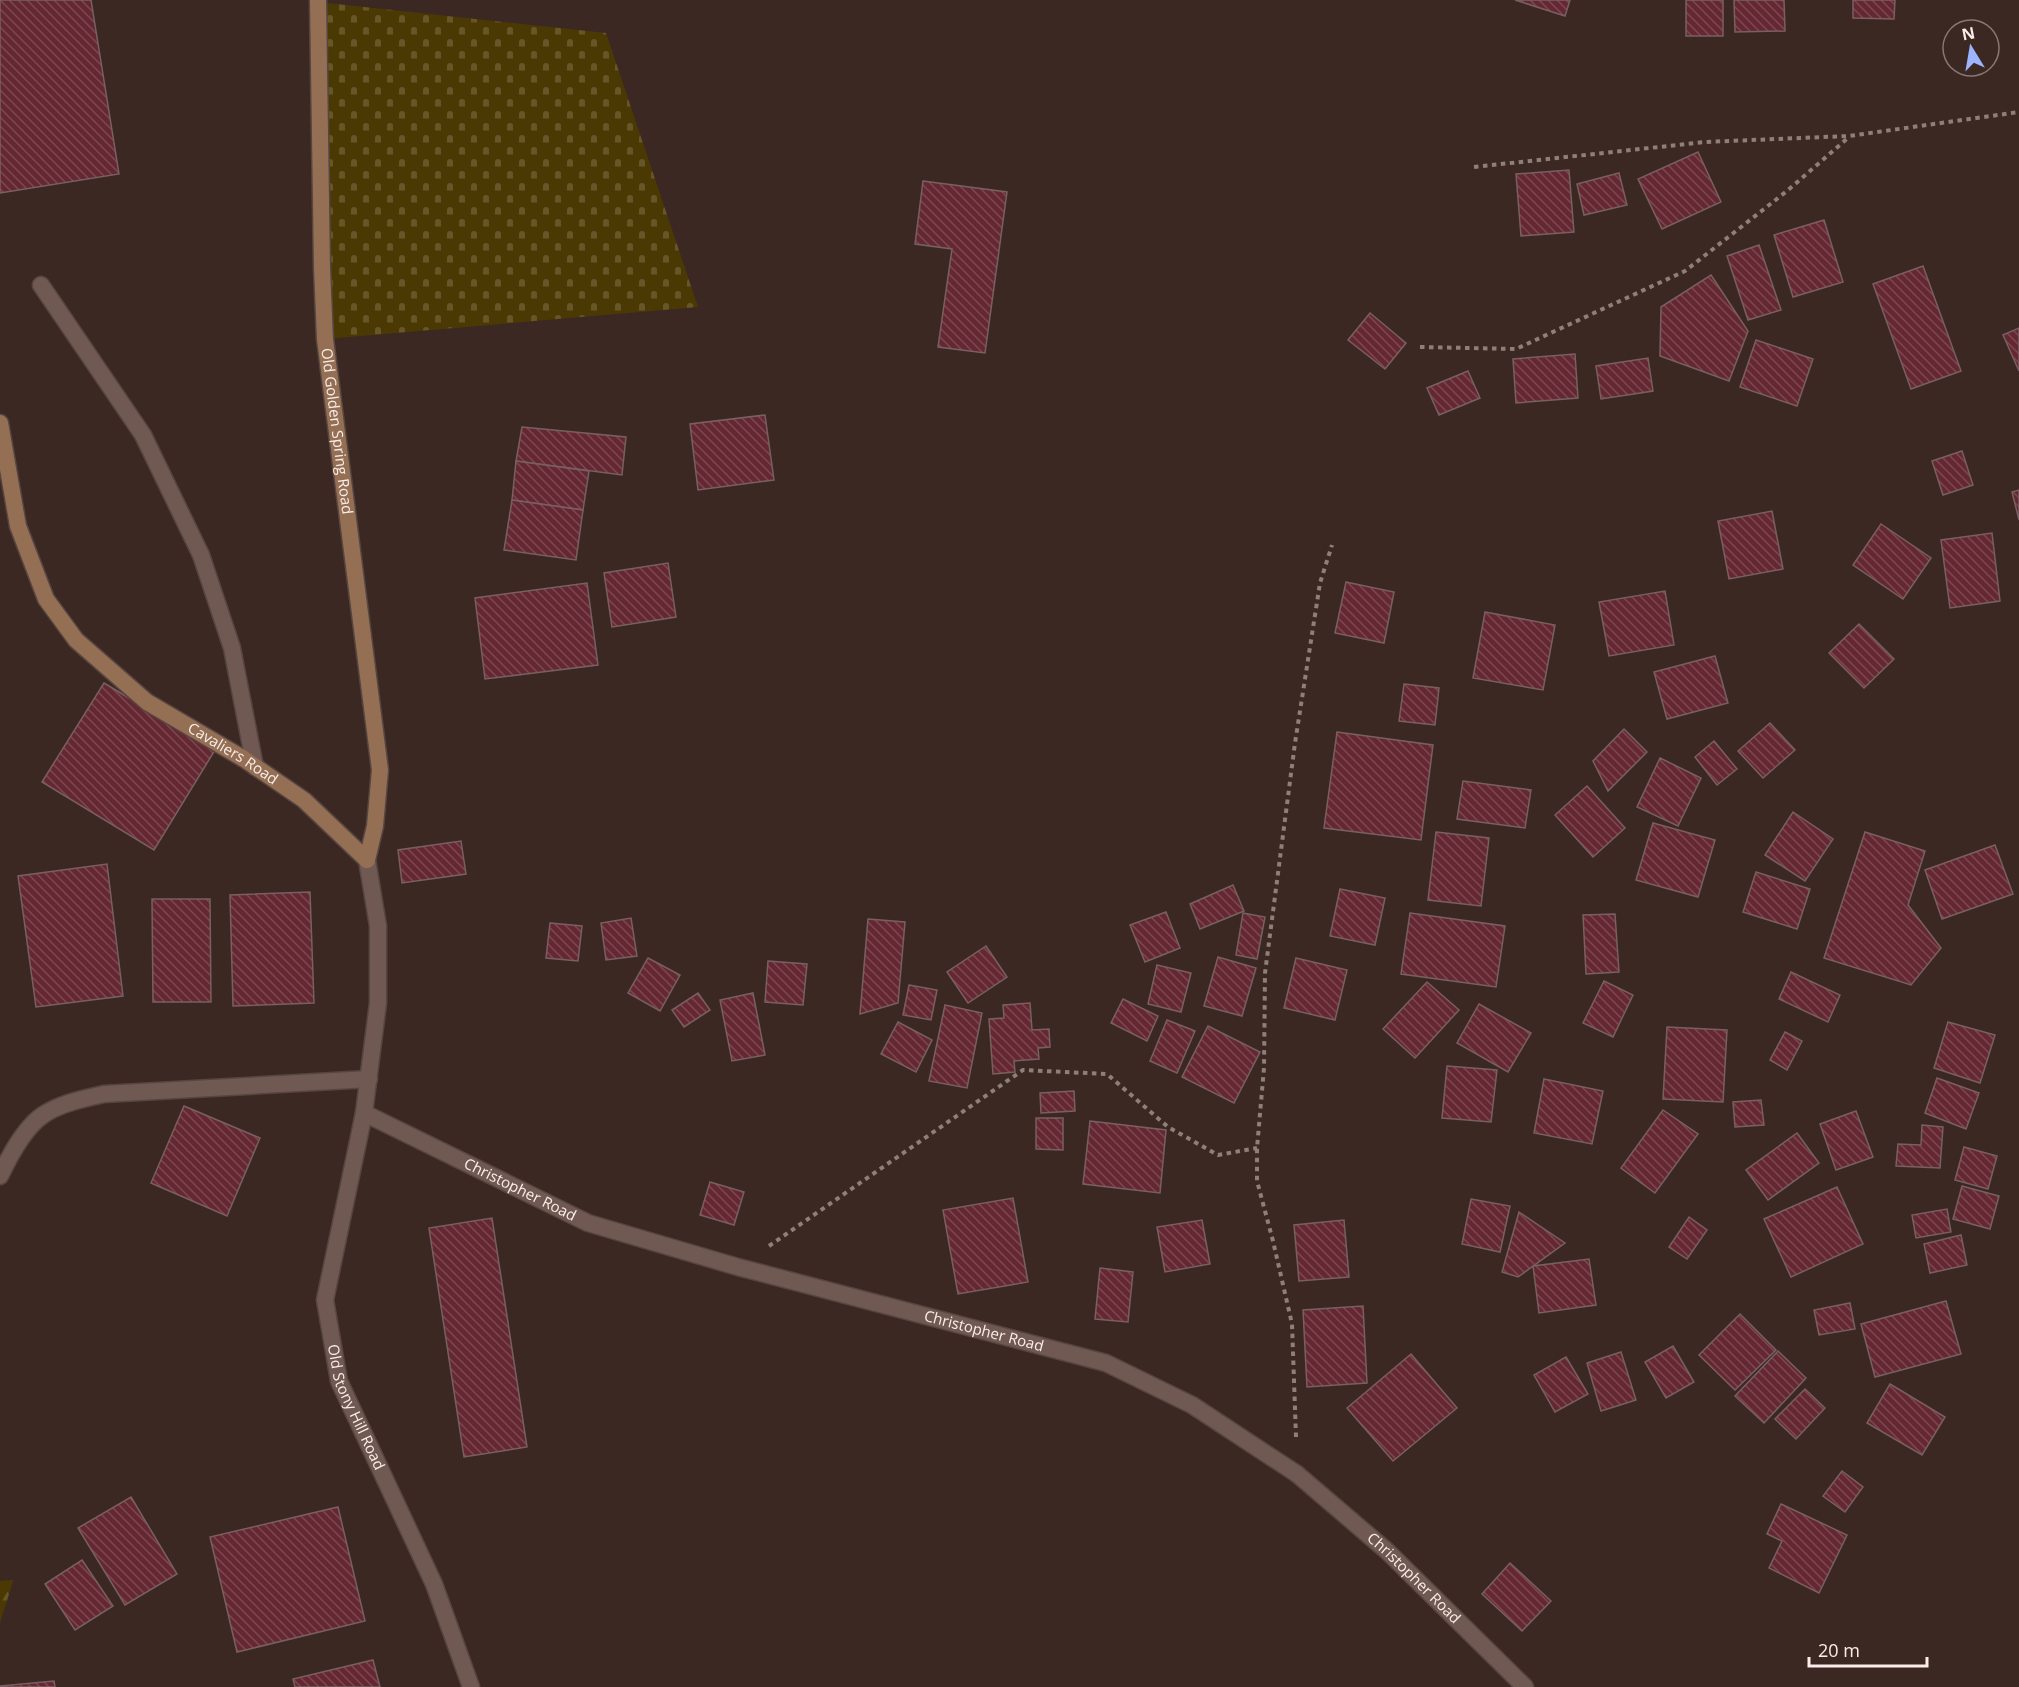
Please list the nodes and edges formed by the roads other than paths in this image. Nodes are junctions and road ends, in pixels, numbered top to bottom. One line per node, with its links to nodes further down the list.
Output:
1 (318, 0): 5 (main road, Old Golden Spring Road)
2 (41, 285): 4 (street)
3 (0, 423): 4 (main road, Cavaliers Road)
4 (255, 767): 5 (main road, Cavaliers Road)
5 (367, 860): 6 (street)
6 (369, 1079): 7 (street); 8 (street)
7 (364, 1113): 9 (street, Old Stony Hill Road); 10 (street, Christopher Road)
8 (0, 1176)
9 (471, 1687)
10 (1525, 1687)

